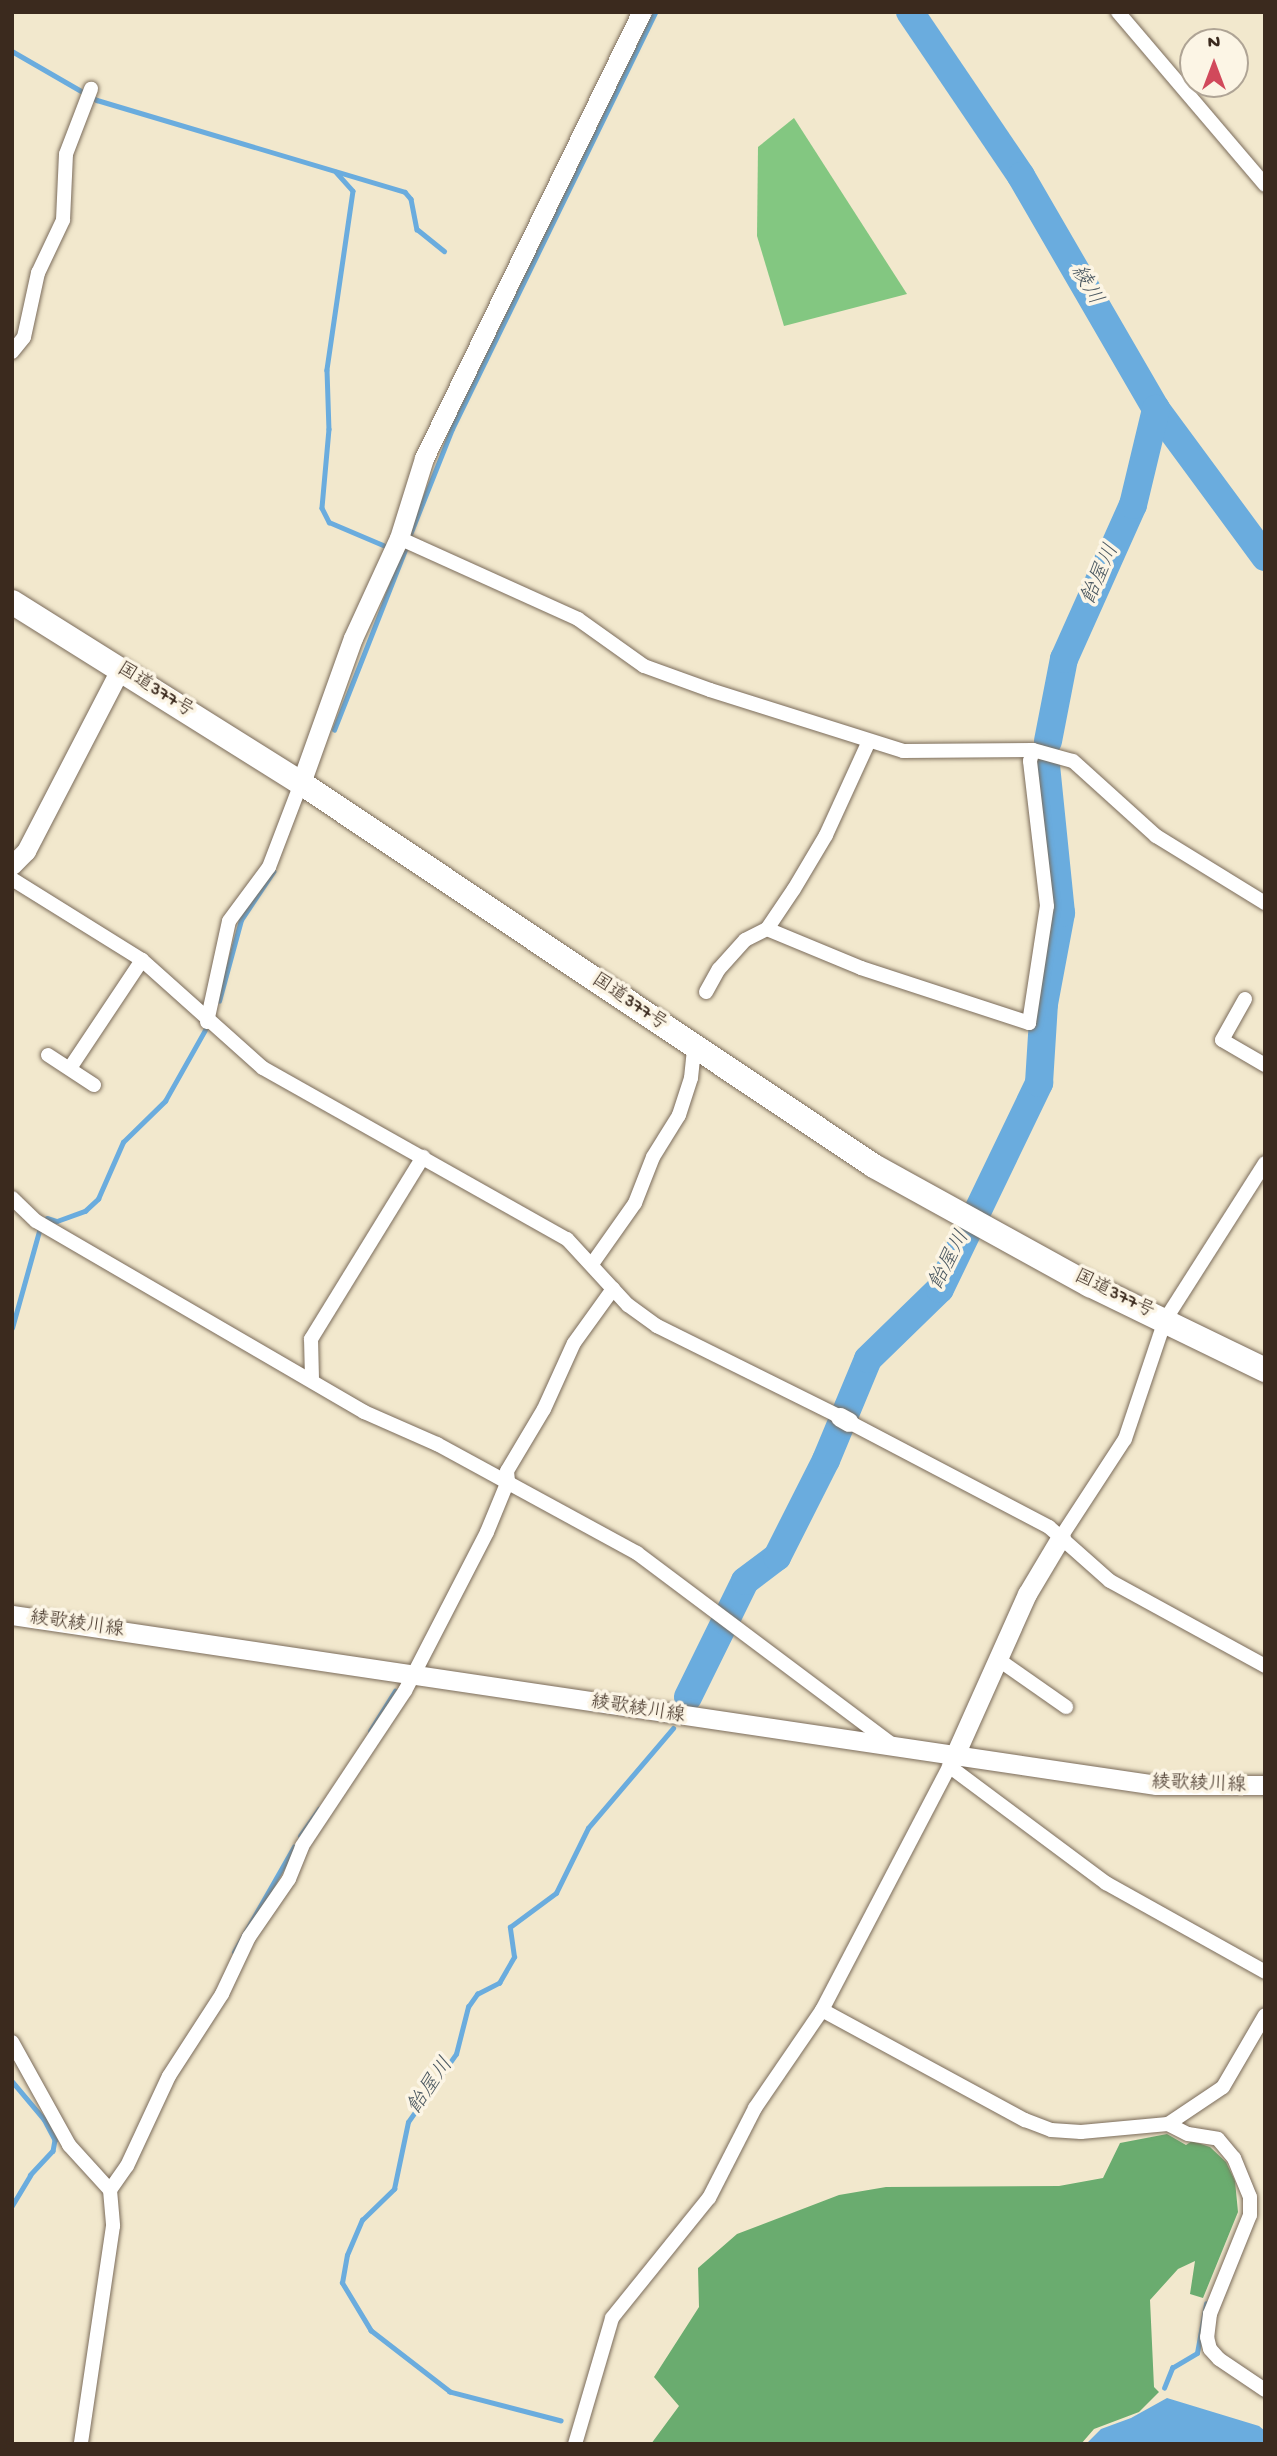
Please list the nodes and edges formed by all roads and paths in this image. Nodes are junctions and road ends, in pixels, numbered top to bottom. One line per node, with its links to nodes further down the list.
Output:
1 (642, 12): 6 (street)
2 (1118, 12): 4 (street)
3 (89, 93): 5 (street)
4 (1265, 185)
5 (12, 352)
6 (405, 541): 9 (street); 11 (street)
7 (12, 602): 8 (highway, 国道377号)
8 (120, 670): 11 (highway, 国道377号); 12 (street)
9 (869, 741): 10 (street); 15 (street)
10 (1033, 750): 14 (street); 15 (street)
11 (301, 783): 19 (street); 20 (highway, 国道377号)
12 (12, 864)
13 (12, 879): 16 (street)
14 (1265, 903)
15 (767, 929): 17 (street)
16 (142, 960): 19 (street); 23 (street)
17 (706, 992)
18 (1245, 999): 22 (street)
19 (207, 1022): 25 (street)
20 (694, 1046): 28 (street); 30 (highway, 国道377号)
21 (48, 1055): 23 (street)
22 (1265, 1065)
23 (70, 1068): 24 (street)
24 (94, 1084)
25 (423, 1157): 28 (street); 32 (street)
26 (1265, 1163): 30 (street)
27 (12, 1198): 32 (street)
28 (592, 1264): 29 (street)
29 (613, 1289): 33 (street); 34 (street)
30 (1165, 1320): 31 (highway, 国道377号); 34 (street)
31 (1265, 1370)
32 (313, 1380): 33 (street)
33 (508, 1481): 38 (street); 40 (street)
34 (1060, 1537): 36 (street); 37 (street)
35 (12, 1615): 38 (street, 綾歌綾川線)
36 (999, 1660): 39 (street); 41 (street)
37 (1265, 1666)
38 (412, 1675): 40 (street, 綾歌綾川線); 48 (street)
39 (1066, 1707)
40 (898, 1749): 41 (street, 綾歌綾川線)
41 (952, 1761): 42 (street, 綾歌綾川線); 43 (street); 44 (street)
42 (1265, 1785)
43 (1265, 1972)
44 (822, 2010): 47 (street); 51 (street)
45 (1265, 2015): 47 (street)
46 (12, 2042): 48 (street)
47 (1168, 2124): 49 (street)
48 (110, 2190): 50 (street)
49 (1265, 2390)
50 (81, 2444)
51 (575, 2444)

